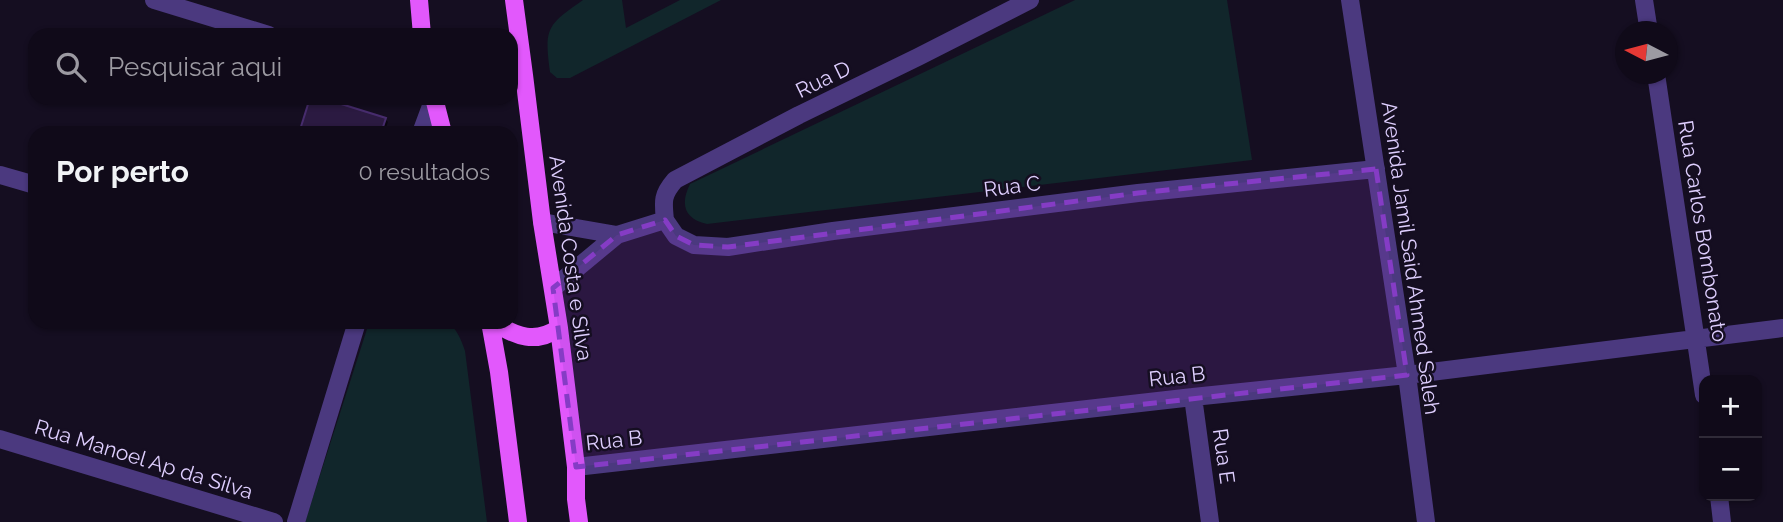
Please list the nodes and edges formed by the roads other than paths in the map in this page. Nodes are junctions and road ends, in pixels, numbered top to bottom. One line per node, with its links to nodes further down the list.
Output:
1 (154, 0): 8 (street)
2 (419, 0): 9 (main road)
3 (514, 0): 10 (main road, Avenida Costa e Silva)
4 (1030, 0): 20 (street, Rua D)
5 (1350, 0): 17 (street, Avenida Jamil Said Ahmed Saleh)
6 (1644, 0): 7 (street)
7 (1647, 21)
8 (245, 28)
9 (421, 28)
10 (516, 28)
11 (518, 70): 21 (main road, Avenida Costa e Silva)
12 (1658, 84): 29 (street, Rua Carlos Bombonato)
13 (431, 105): 15 (street)
14 (436, 105): 16 (main road)
15 (424, 126)
16 (441, 126)
17 (1376, 169): 20 (street, Rua C); 30 (street, Avenida Jamil Said Ahmed Saleh)
18 (0, 175): 19 (street)
19 (28, 182)
20 (665, 220): 22 (street)
21 (542, 222): 22 (street); 23 (main road, Avenida Costa e Silva)
22 (617, 235): 23 (street)
23 (553, 288): 24 (main road, Avenida Costa e Silva)
24 (559, 327): 28 (main road); 34 (main road, Avenida Costa e Silva)
25 (1783, 328): 29 (street, Rua B)
26 (355, 329): 37 (street)
27 (493, 329): 38 (main road)
28 (504, 329)
29 (1696, 340): 30 (street, Rua B); 31 (street, Rua Carlos Bombonato)
30 (1407, 374): 32 (street, Rua B); 41 (street, Avenida Jamil Said Ahmed Saleh)
31 (1701, 375)
32 (1193, 397): 34 (street, Rua B); 40 (street, Rua E)
33 (0, 439): 36 (street, Rua Manoel Ap da Silva)
34 (576, 467): 39 (main road, Avenida Costa e Silva)
35 (1720, 501): 42 (street)
36 (274, 522)
37 (296, 522)
38 (518, 522)
39 (579, 522)
40 (1210, 522)
41 (1426, 522)
42 (1722, 522)

